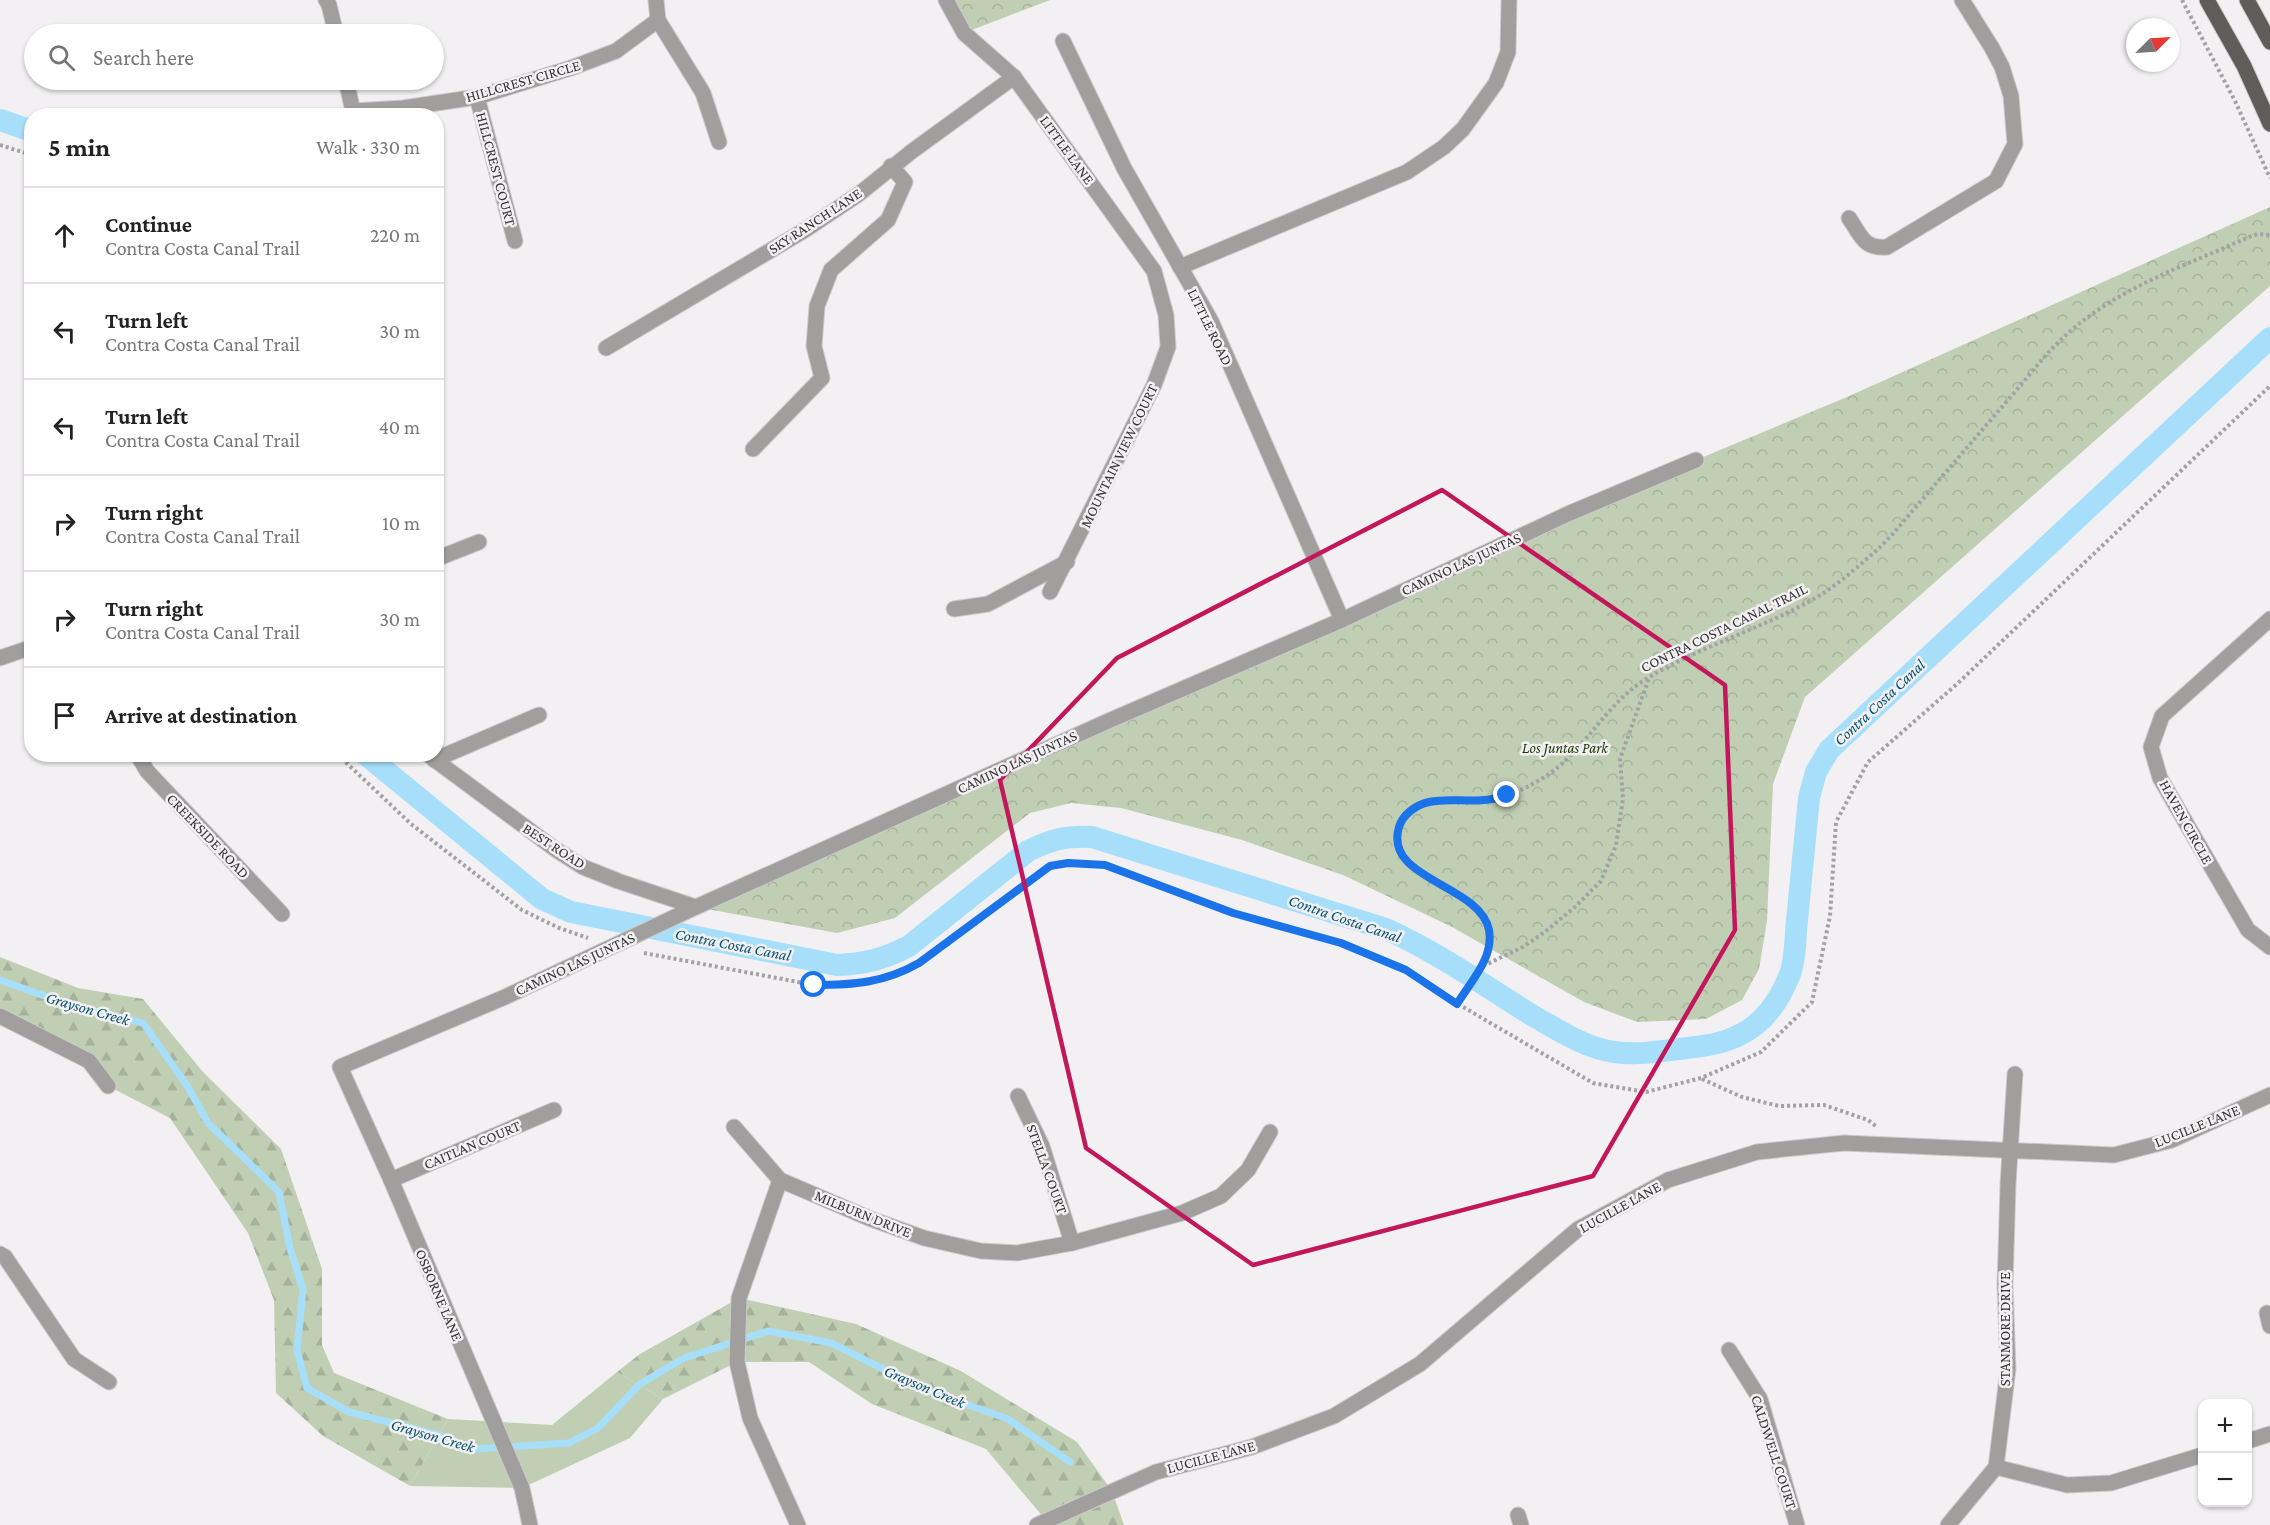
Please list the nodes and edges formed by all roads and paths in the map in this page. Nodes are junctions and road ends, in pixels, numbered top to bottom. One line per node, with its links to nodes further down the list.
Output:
1 (326, 0): 10 (street)
2 (656, 0): 9 (street)
3 (946, 0): 13 (street, LITTLE LANE)
4 (1509, 0): 27 (street)
5 (1962, 0): 24 (street)
6 (2182, 0): 23 (path)
7 (2207, 0): 18 (main road)
8 (2247, 0): 12 (main road)
9 (658, 20): 15 (street, HILLCREST CIRCLE); 19 (street)
10 (334, 24)
11 (1063, 41): 27 (street, LITTLE ROAD)
12 (2270, 42)
13 (1014, 77): 22 (street, SKY RANCH LANE); 28 (street, LITTLE LANE)
14 (348, 90): 16 (street, HILLCREST CIRCLE)
15 (477, 97): 17 (street, HILLCREST CIRCLE); 26 (street, HILLCREST COURT)
16 (352, 108)
17 (403, 108)
18 (2270, 124)
19 (719, 142)
20 (0, 145): 21 (path)
21 (24, 152)
22 (891, 166): 29 (street, SKY RANCH LANE); 31 (street)
23 (2270, 178)
24 (1849, 218)
25 (2270, 235): 42 (path, CONTRA COSTA CANAL TRAIL)
26 (515, 241)
27 (1180, 267): 39 (street, LITTLE ROAD)
28 (1166, 315): 35 (street, MOUNTAIN VIEW COURT)
29 (606, 348)
30 (2270, 386): 57 (path)
31 (753, 449)
32 (1696, 460): 39 (street, CAMINO LAS JUNTAS)
33 (479, 542): 34 (street)
34 (444, 556)
35 (1067, 562): 36 (street, MOUNTAIN VIEW COURT); 37 (street)
36 (1050, 592)
37 (954, 609)
38 (2270, 619): 51 (street, HAVEN CIRCLE)
39 (1342, 620): 48 (street, CAMINO LAS JUNTAS)
40 (24, 650): 41 (street)
41 (0, 658)
42 (1649, 677): 52 (path); 52 (path, CONTRA COSTA CANAL TRAIL)
43 (539, 715): 44 (street)
44 (444, 752)
45 (142, 762): 49 (street, CREEKSIDE ROAD)
46 (345, 762): 50 (path)
47 (438, 762): 48 (street, BEST ROAD)
48 (696, 907): 50 (street, CAMINO LAS JUNTAS)
49 (282, 914)
50 (618, 944): 53 (path); 55 (street, CAMINO LAS JUNTAS)
51 (2270, 947)
52 (1481, 968): 53 (path, CONTRA COSTA CANAL TRAIL)
53 (1457, 1004): 57 (path)
54 (0, 1016): 58 (street)
55 (340, 1067): 66 (street, OSBORNE LANE)
56 (2015, 1074): 65 (street, STANMORE DRIVE)
57 (1701, 1078): 64 (path)
58 (108, 1086)
59 (2270, 1095): 65 (street, LUCILLE LANE)
60 (1018, 1096): 68 (street, STELLA COURT)
61 (554, 1110): 66 (street, CAITLAN COURT)
62 (734, 1127): 67 (street)
63 (1270, 1132): 68 (street, MILBURN DRIVE)
64 (1902, 1146): 65 (street, LUCILLE LANE); 78 (street, LUCILLE LANE)
65 (2011, 1151): 75 (street, STANMORE DRIVE)
66 (391, 1180): 76 (street, OSBORNE LANE)
67 (780, 1180): 68 (street, MILBURN DRIVE); 77 (street)
68 (1072, 1243)
69 (0, 1254): 71 (street)
70 (1729, 1350): 79 (street, CALDWELL COURT)
71 (110, 1382)
72 (2270, 1434): 73 (street)
73 (2252, 1439)
74 (2198, 1456): 75 (street)
75 (1996, 1467): 80 (street)
76 (530, 1525)
77 (798, 1525)
78 (1037, 1525)
79 (1797, 1525)
80 (1948, 1525)

